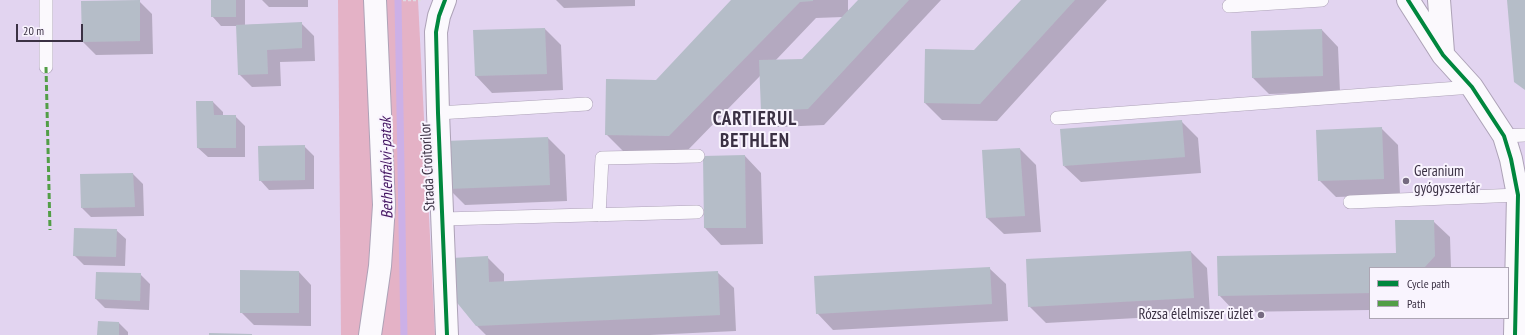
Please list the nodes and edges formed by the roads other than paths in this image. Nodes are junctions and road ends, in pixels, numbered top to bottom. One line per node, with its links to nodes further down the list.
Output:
1 (46, 0): 9 (lane)
2 (375, 0): 21 (street)
3 (445, 0): 12 (street, Strada Croitorilor)
4 (1322, 0): 7 (lane)
5 (1408, 0): 8 (street)
6 (1439, 0): 8 (street)
7 (1229, 6)
8 (1443, 55): 10 (street)
9 (46, 67)
10 (1472, 87): 13 (lane); 14 (street)
11 (586, 104): 12 (lane)
12 (438, 113): 20 (street, Strada Croitorilor)
13 (1057, 118)
14 (1514, 135): 16 (street)
15 (698, 156): 19 (lane)
16 (1518, 195): 17 (lane); 23 (street)
17 (1350, 202)
18 (696, 212): 19 (lane)
19 (599, 215): 20 (lane)
20 (443, 219): 22 (street, Strada Croitorilor)
21 (370, 335)
22 (447, 335)
23 (1515, 335)

